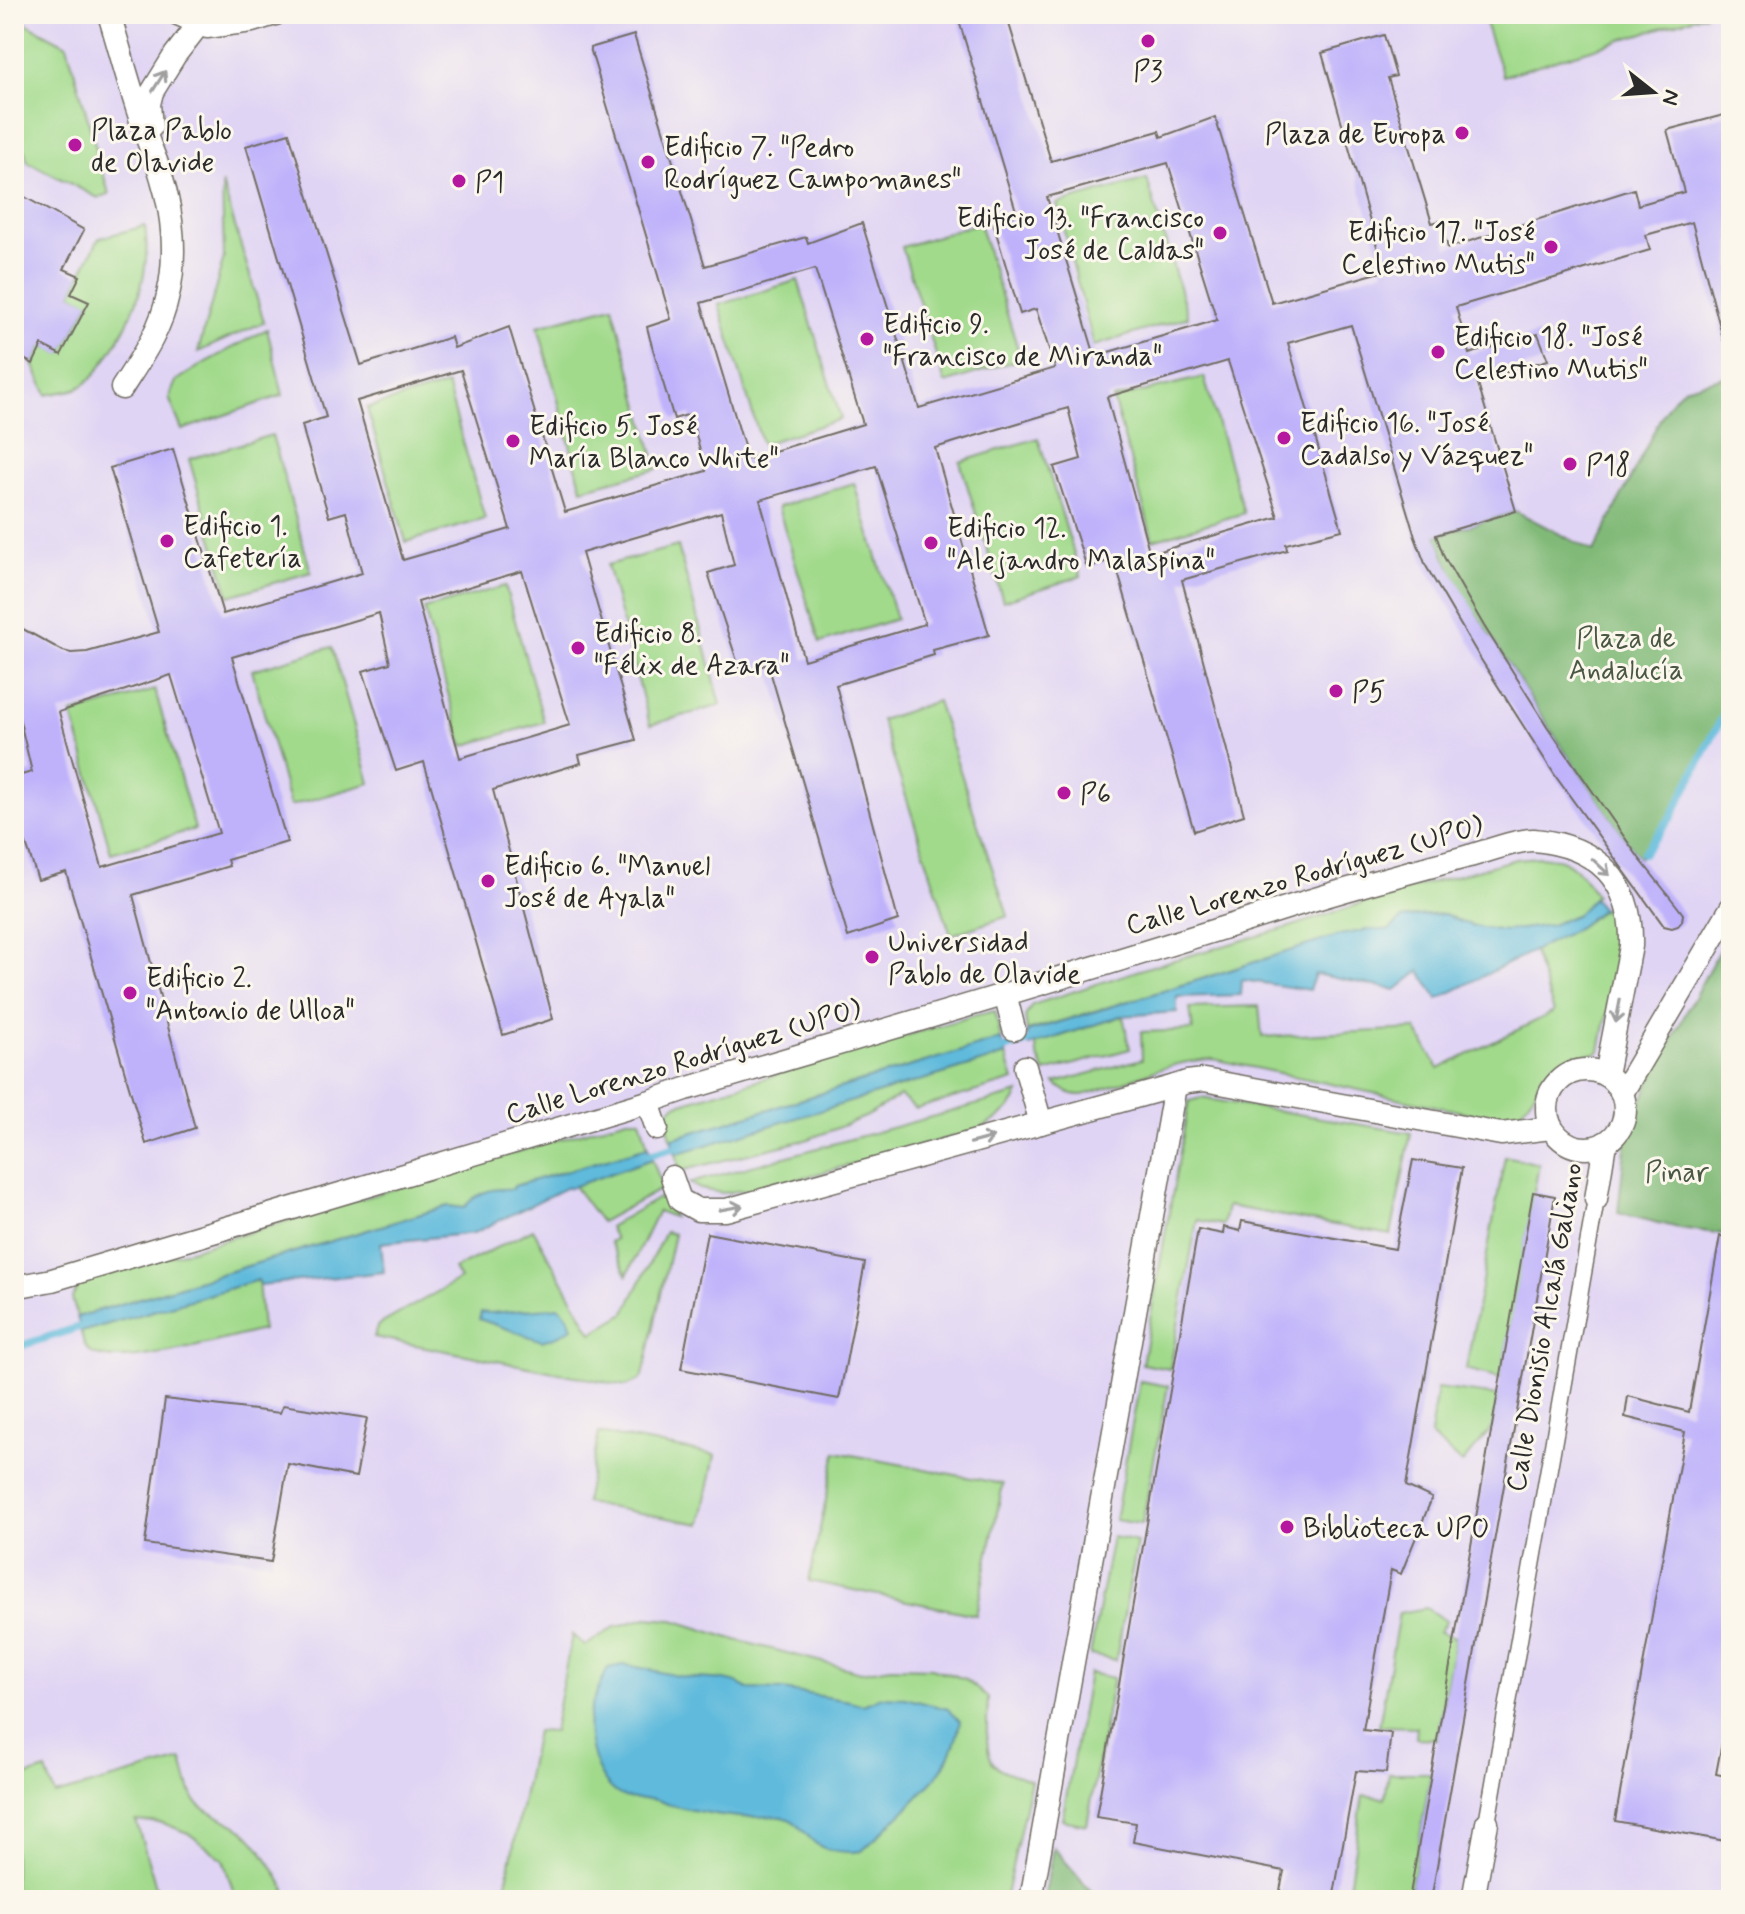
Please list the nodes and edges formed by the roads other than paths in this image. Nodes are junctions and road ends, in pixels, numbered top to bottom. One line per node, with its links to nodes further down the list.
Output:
1 (109, 14): 5 (street)
2 (178, 14): 4 (street)
3 (275, 14): 4 (street)
4 (201, 19): 5 (street, one-way to 4)
5 (154, 157): 6 (street)
6 (122, 388)
7 (1731, 908): 13 (street)
8 (1005, 994): 9 (street); 11 (street, Calle Lorenzo Rodríguez (UPO), one-way to 11); 14 (street, Calle Lorenzo Rodríguez (UPO))
9 (1014, 1029)
10 (1025, 1067): 15 (street)
11 (1606, 1075): 13 (street); 16 (street)
12 (1175, 1086): 15 (street); 16 (street); 23 (street)
13 (1622, 1093): 18 (street)
14 (648, 1102): 17 (street); 21 (street, Calle Lorenzo Rodríguez (UPO))
15 (1041, 1123): 19 (street, one-way to 15)
16 (1551, 1128): 18 (street)
17 (657, 1129)
18 (1605, 1143): 20 (street, Calle Dionisio Alcalá Galiano)
19 (672, 1177)
20 (1596, 1199): 22 (street, Calle Dionisio Alcalá Galiano)
21 (14, 1287)
22 (1487, 1823): 24 (street, Calle Dionisio Alcalá Galiano)
23 (1031, 1900)
24 (1473, 1900)

